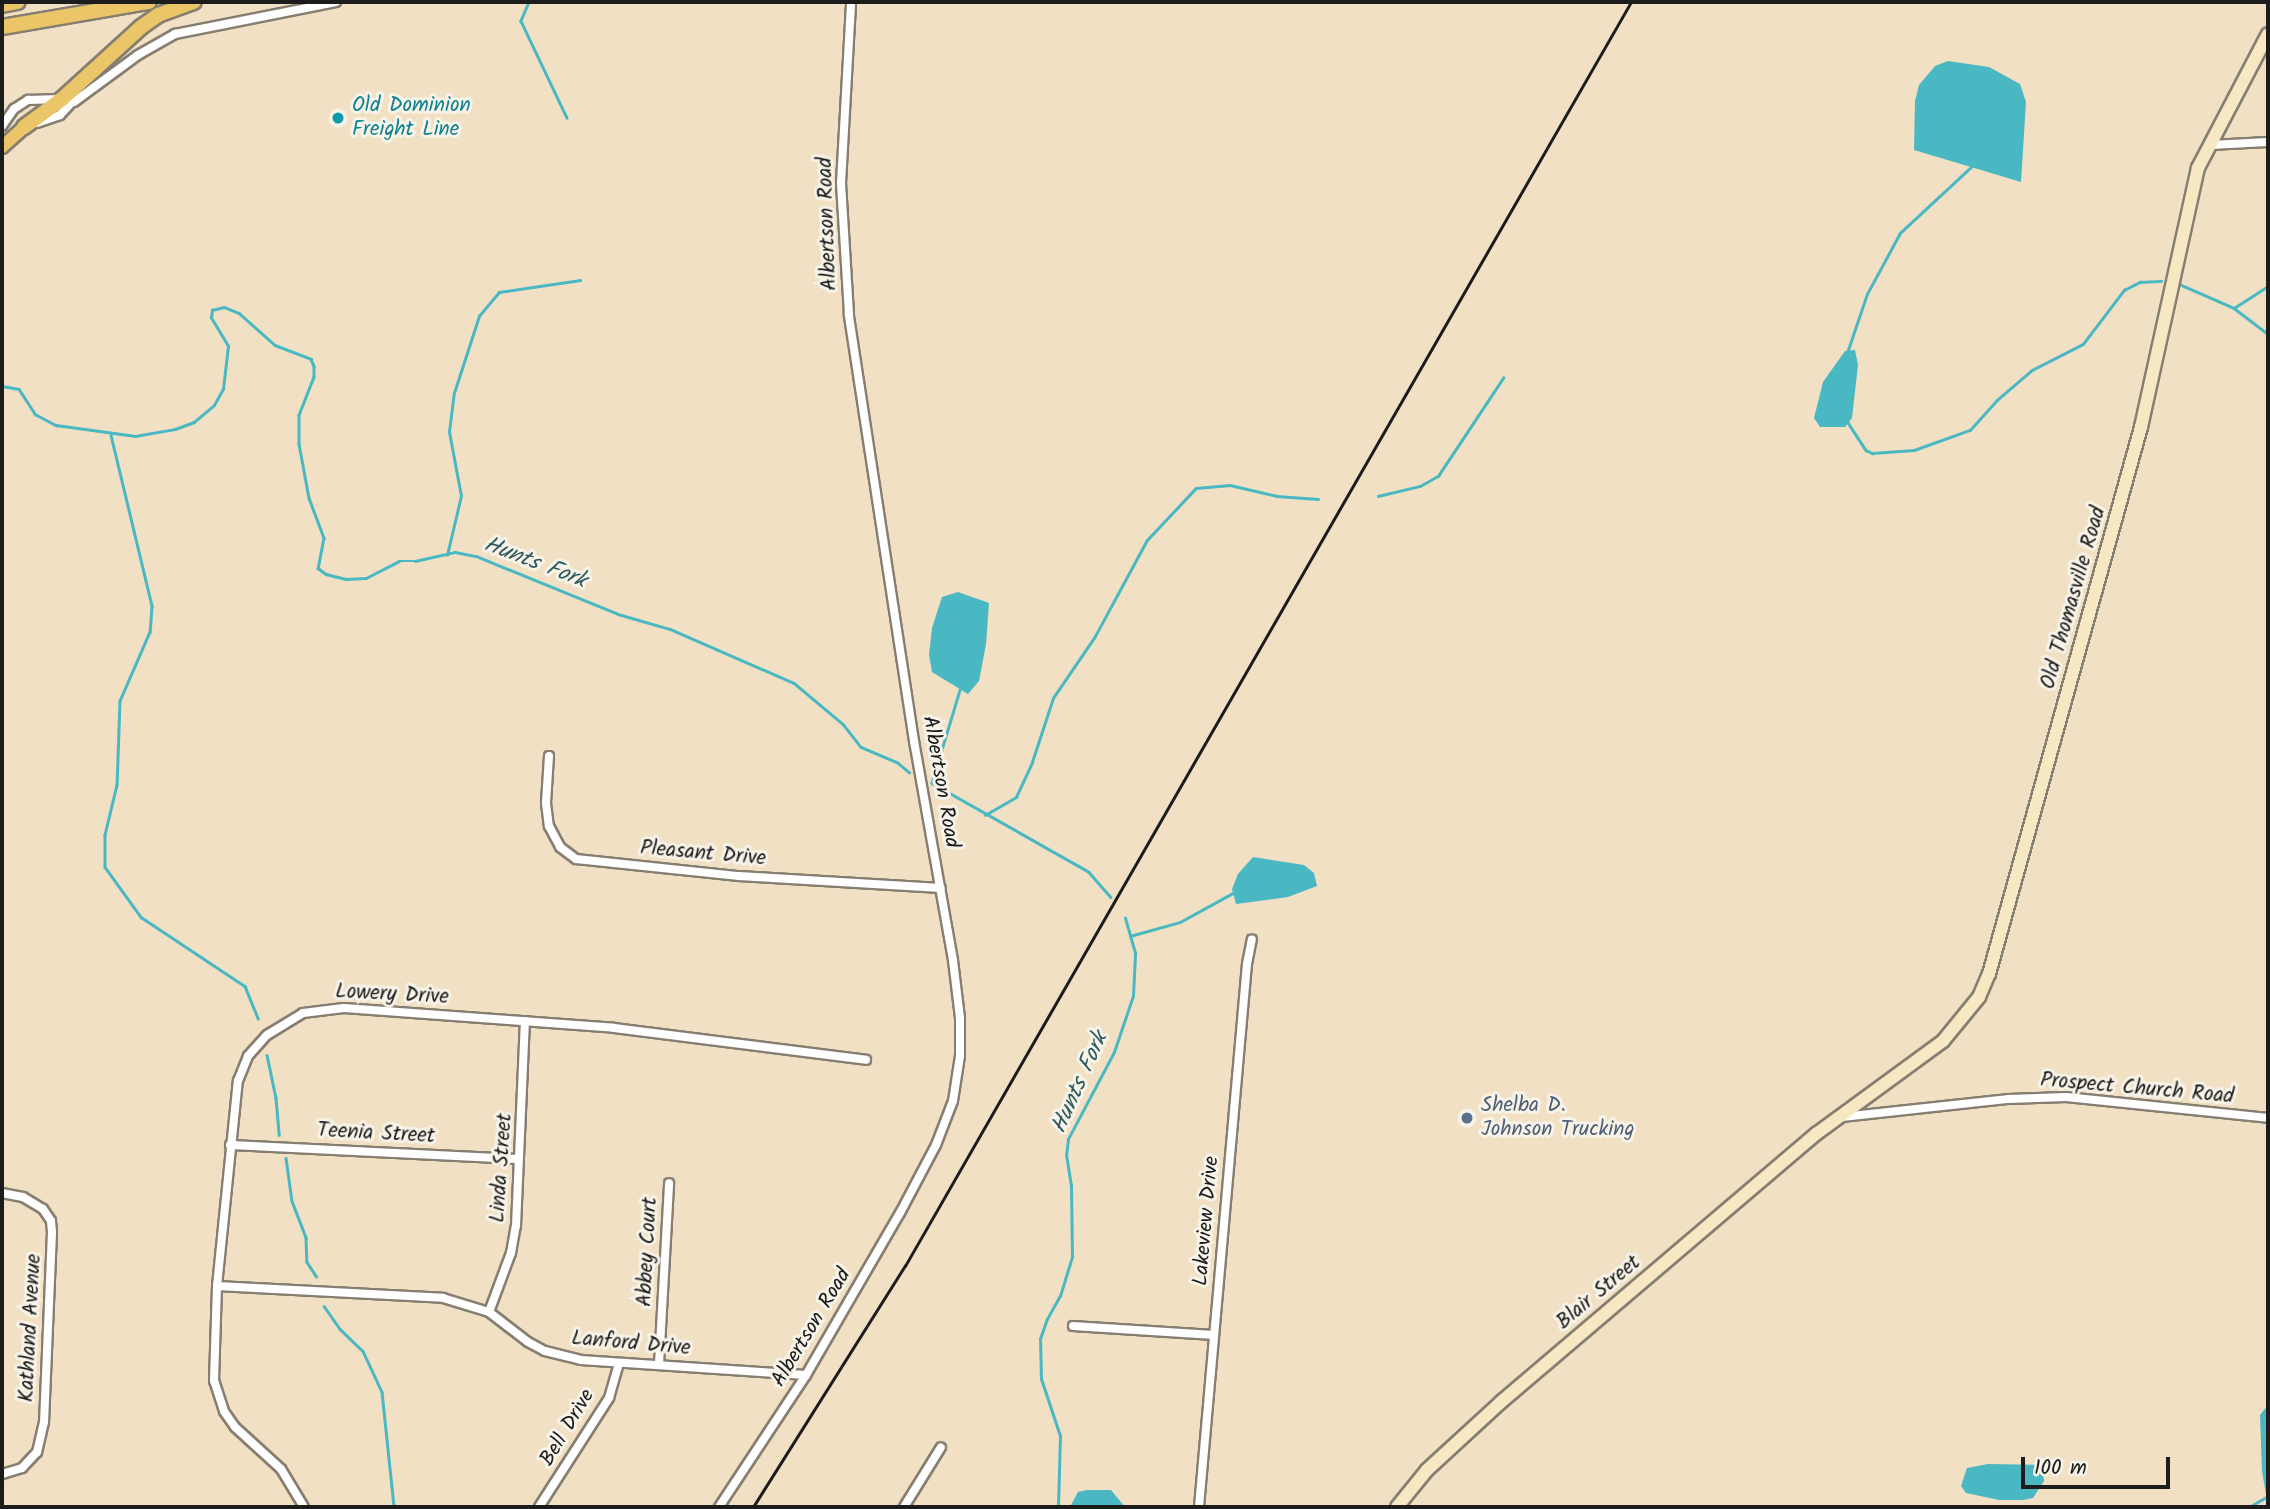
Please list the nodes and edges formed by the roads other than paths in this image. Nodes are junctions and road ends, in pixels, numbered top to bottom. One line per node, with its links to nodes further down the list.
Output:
1 (18, 2): 6 (highway)
2 (149, 2): 7 (highway)
3 (194, 2): 9 (highway)
4 (336, 2): 9 (street)
5 (851, 2): 16 (street, Albertson Road)
6 (2, 5)
7 (2, 27)
8 (2268, 34): 13 (street, Old Thomasville Road)
9 (68, 101): 10 (street); 11 (highway)
10 (2, 126)
11 (24, 127): 14 (main road)
12 (2268, 142): 13 (street)
13 (2210, 145): 20 (street, Old Thomasville Road)
14 (2, 147)
15 (549, 756): 16 (street, Pleasant Drive)
16 (941, 888): 32 (street, Albertson Road)
17 (1252, 939): 29 (street, Lakeview Drive)
18 (526, 1021): 19 (street, Lowery Drive); 22 (street, Lowery Drive); 23 (street, Linda Street)
19 (866, 1060)
20 (1836, 1118): 21 (street, Prospect Church Road); 40 (street, Blair Street)
21 (2268, 1118)
22 (230, 1145): 23 (street, Teenia Street); 26 (street, Lowery Drive)
23 (519, 1159): 27 (street, Linda Street)
24 (669, 1183): 31 (street, Abbey Court)
25 (2, 1193): 34 (street, Kathland Avenue)
26 (217, 1286): 27 (street, Lanford Drive); 35 (street, Lowery Drive)
27 (489, 1312): 30 (street, Lanford Drive)
28 (1073, 1326): 29 (street)
29 (1214, 1335): 39 (street, Lakeview Drive)
30 (620, 1364): 31 (street, Lanford Drive); 36 (street, Bell Drive)
31 (659, 1364): 32 (street, Lanford Drive)
32 (806, 1375): 37 (street, Albertson Road)
33 (941, 1447): 38 (street)
34 (2, 1474)
35 (304, 1507)
36 (539, 1507)
37 (719, 1507)
38 (904, 1507)
39 (1199, 1507)
40 (1397, 1507)

